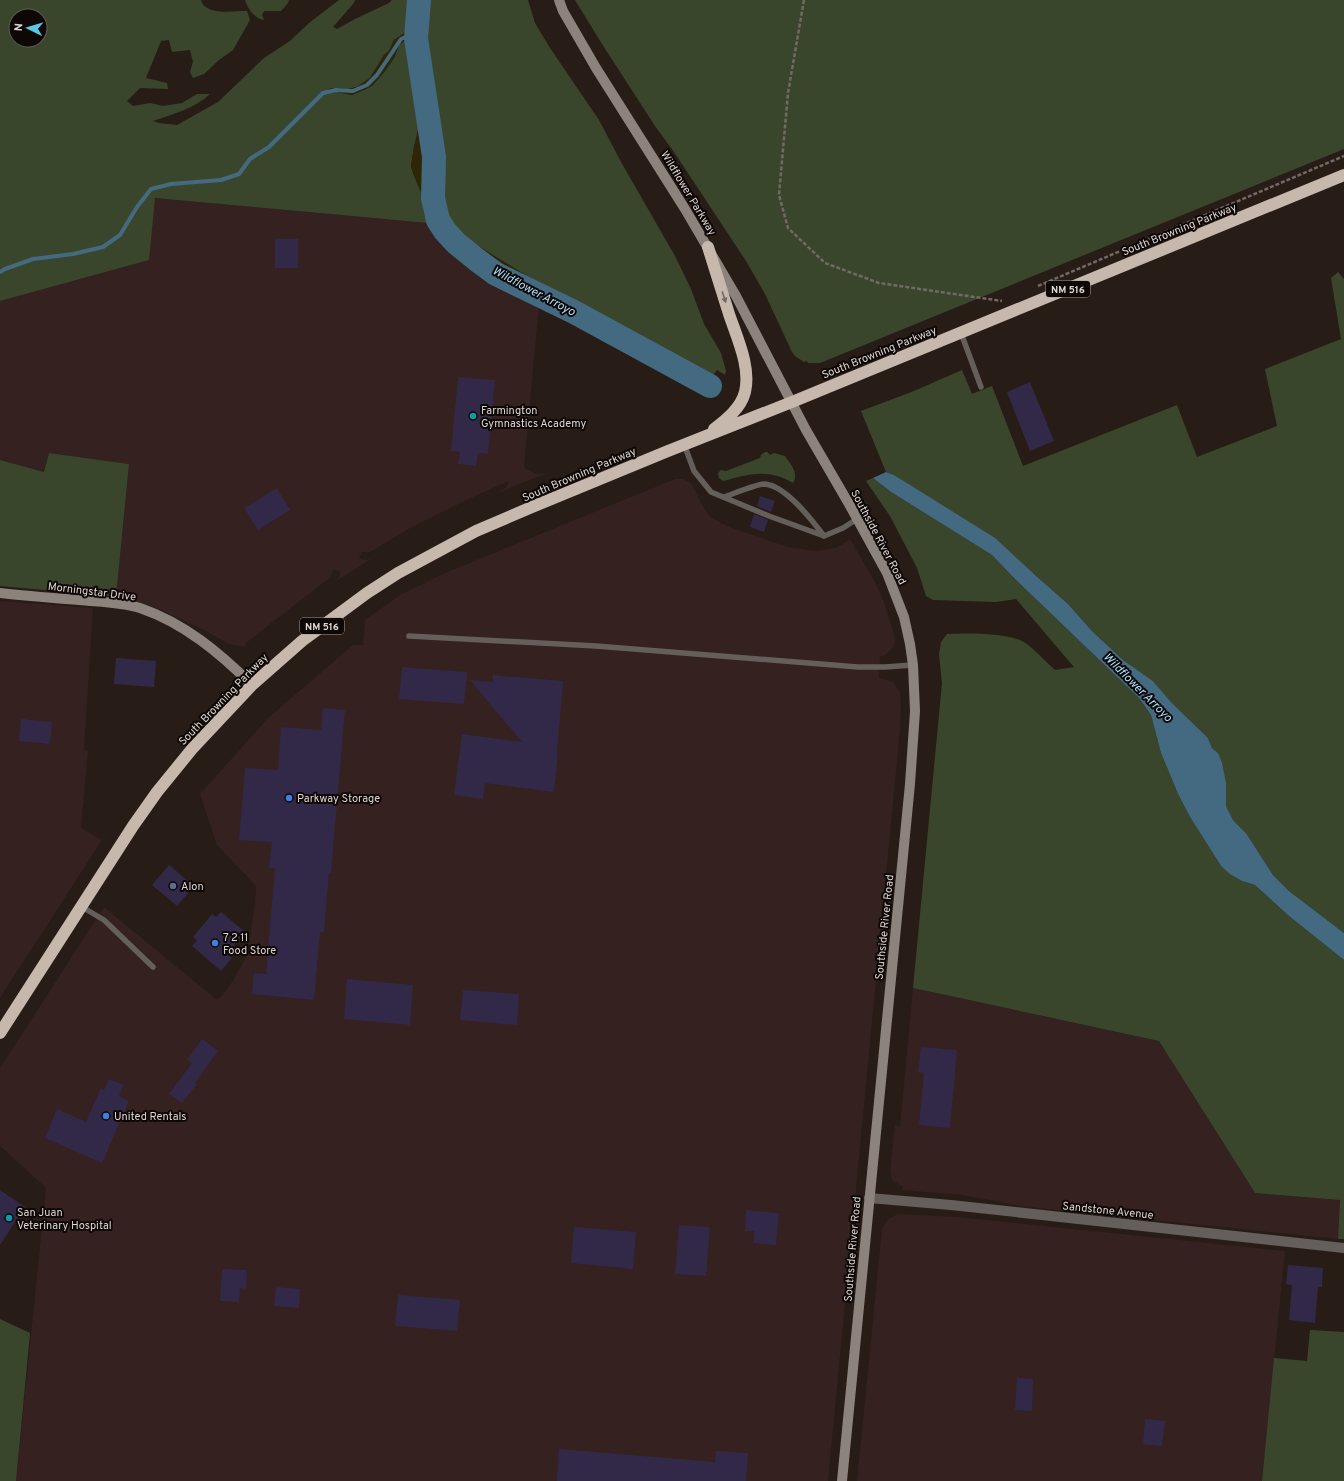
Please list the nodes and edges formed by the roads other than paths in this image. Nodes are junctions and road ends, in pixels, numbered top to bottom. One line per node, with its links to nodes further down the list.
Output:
1 (559, 0): 3 (main road, Wildflower Parkway)
2 (1344, 175): 4 (highway, South Browning Parkway / NM 516)
3 (708, 247): 6 (main road, Wildflower Parkway); 7 (highway, one-way to 7)
4 (961, 333): 5 (lane); 6 (highway, South Browning Parkway / NM 516)
5 (981, 387)
6 (792, 402): 7 (highway, South Browning Parkway / NM 516); 10 (main road, Southside River Road)
7 (705, 436): 8 (highway, South Browning Parkway / NM 516)
8 (684, 444): 9 (lane); 15 (highway, South Browning Parkway / NM 516)
9 (724, 497): 11 (lane); 11 (lane)
10 (857, 519): 11 (lane); 14 (main road, Southside River Road)
11 (824, 536)
12 (0, 593): 15 (main road, Morningstar Drive)
13 (409, 636): 14 (lane)
14 (913, 665): 19 (main road, Southside River Road)
15 (252, 685): 16 (highway, South Browning Parkway / NM 516)
16 (82, 907): 17 (lane); 18 (highway, South Browning Parkway / NM 516)
17 (153, 967)
18 (0, 1033)
19 (869, 1198): 20 (street, Sandstone Avenue); 21 (main road, Southside River Road)
20 (1344, 1248)
21 (842, 1481)

